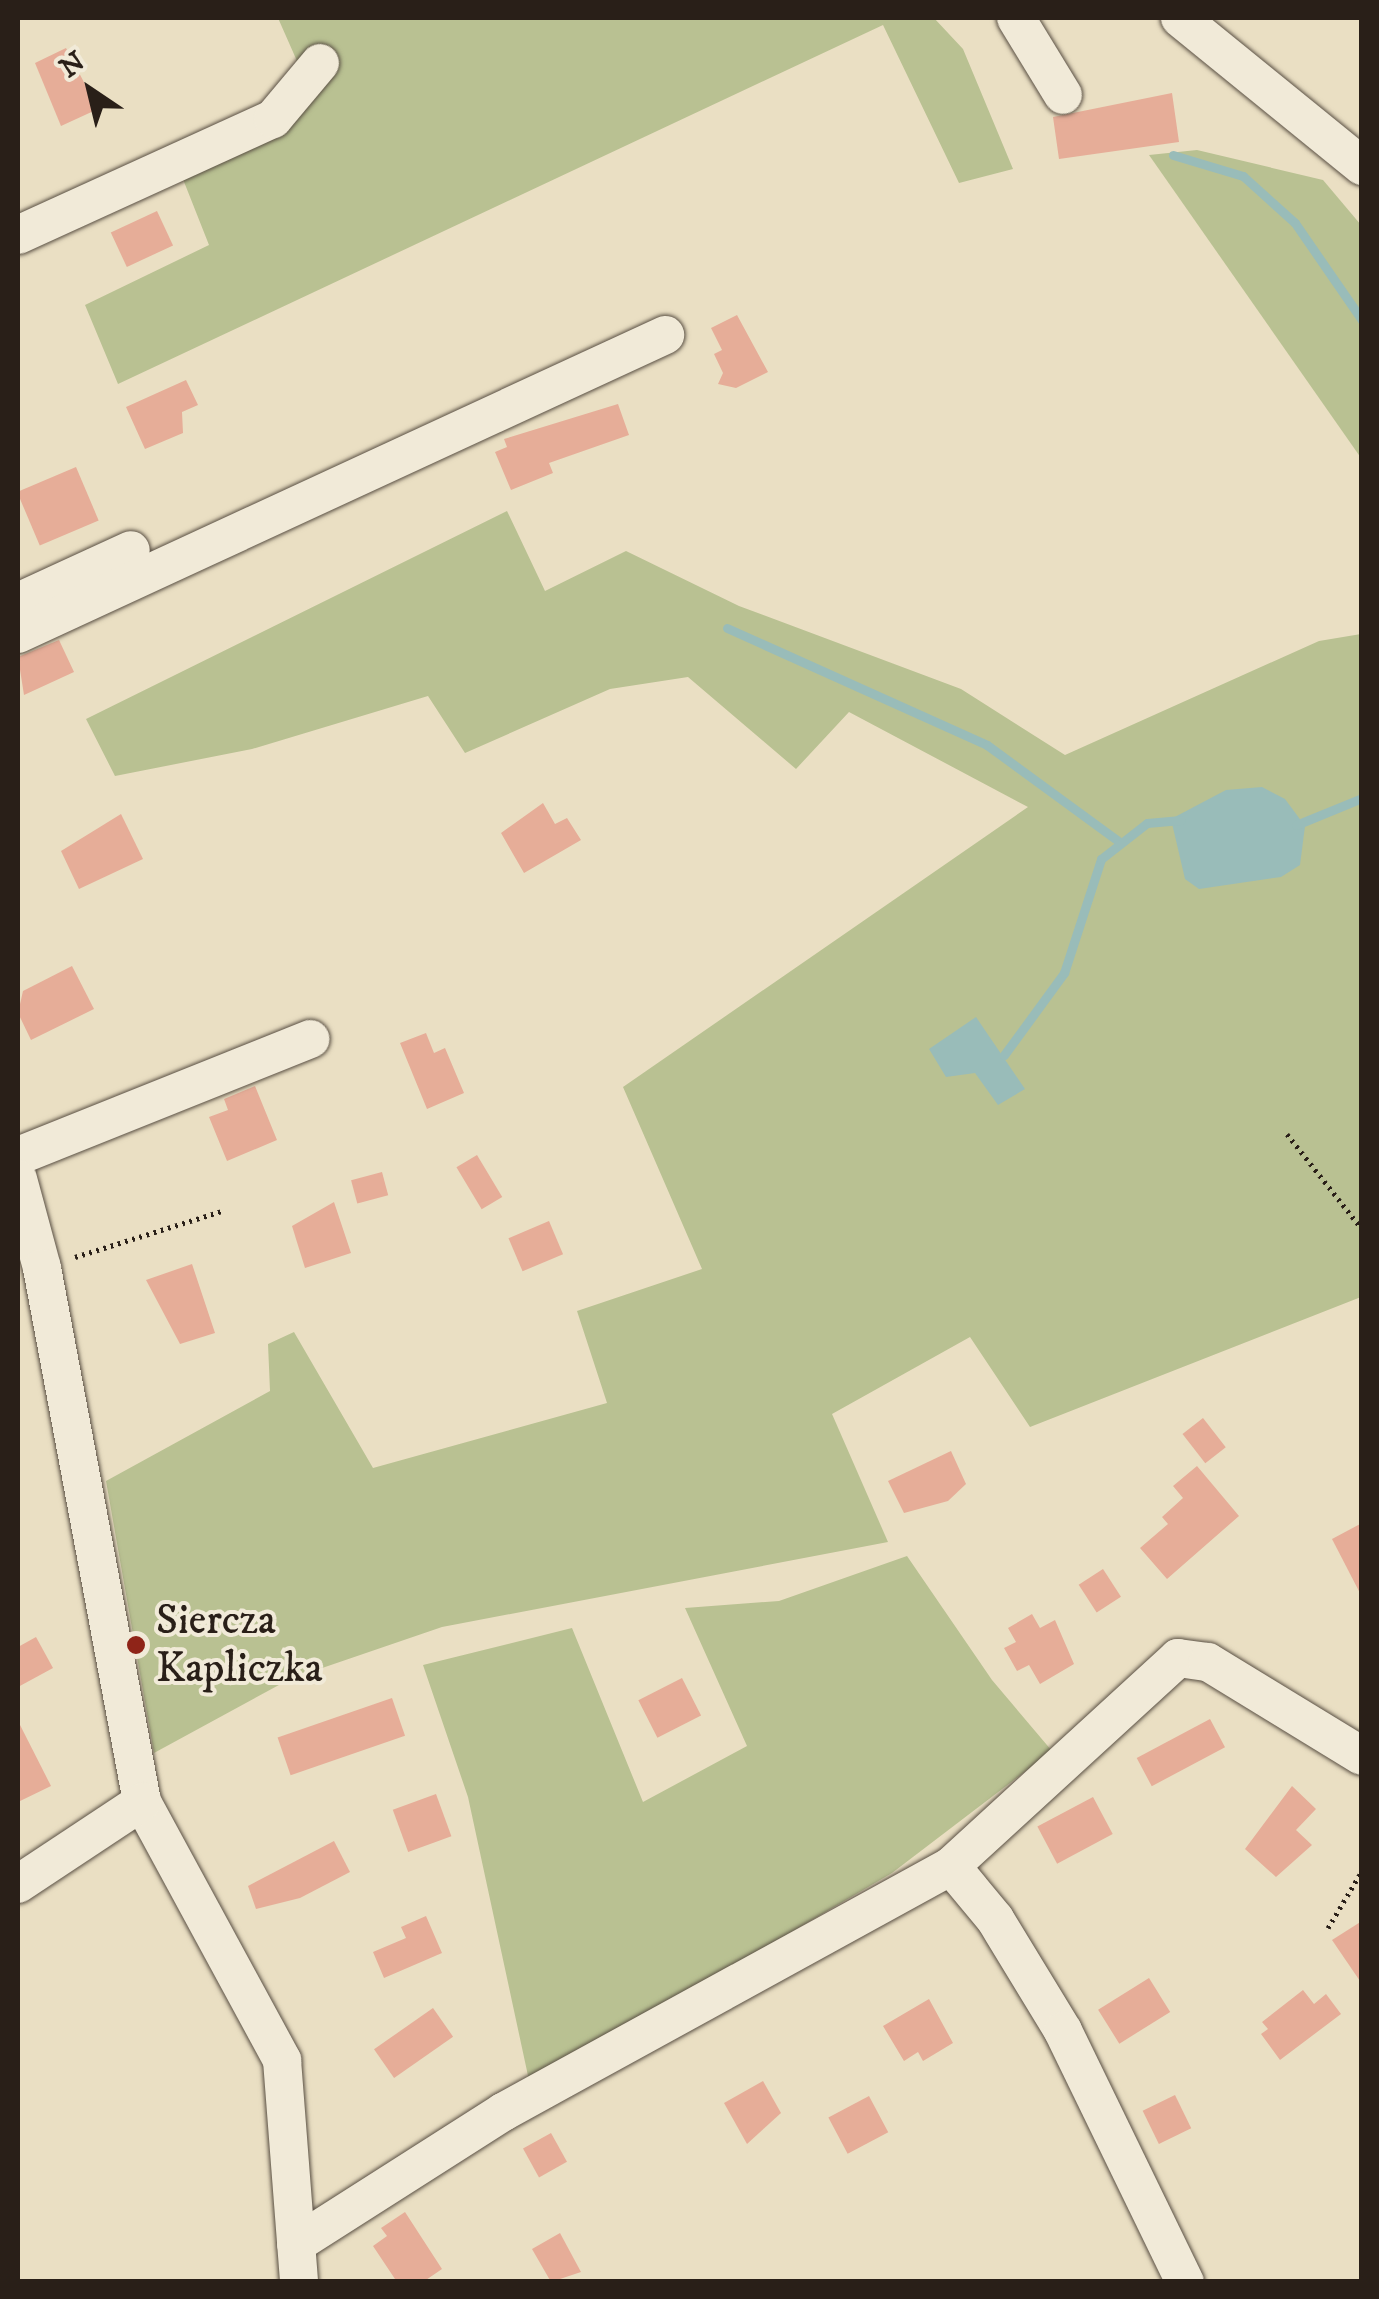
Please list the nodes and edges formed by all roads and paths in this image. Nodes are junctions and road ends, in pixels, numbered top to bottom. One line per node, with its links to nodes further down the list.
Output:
1 (1016, 18): 4 (street)
2 (1191, 21): 5 (street)
3 (320, 63): 6 (street)
4 (1063, 95)
5 (1362, 166)
6 (18, 235)
7 (665, 335): 10 (street)
8 (131, 550): 9 (street)
9 (18, 602)
10 (18, 634)
11 (266, 1037): 13 (street)
12 (310, 1039): 13 (street)
13 (176, 1088): 15 (street)
14 (1288, 1134): 18 (path)
15 (18, 1156)
16 (18, 1180): 19 (street)
17 (224, 1210): 19 (path)
18 (1362, 1229)
19 (42, 1268): 21 (street)
20 (1362, 1756): 22 (street)
21 (142, 1802): 24 (street); 26 (street)
22 (951, 1866): 26 (street); 28 (street)
23 (1362, 1871): 25 (path)
24 (18, 1884)
25 (1328, 1928)
26 (296, 2244): 27 (street)
27 (298, 2282)
28 (1184, 2282)

